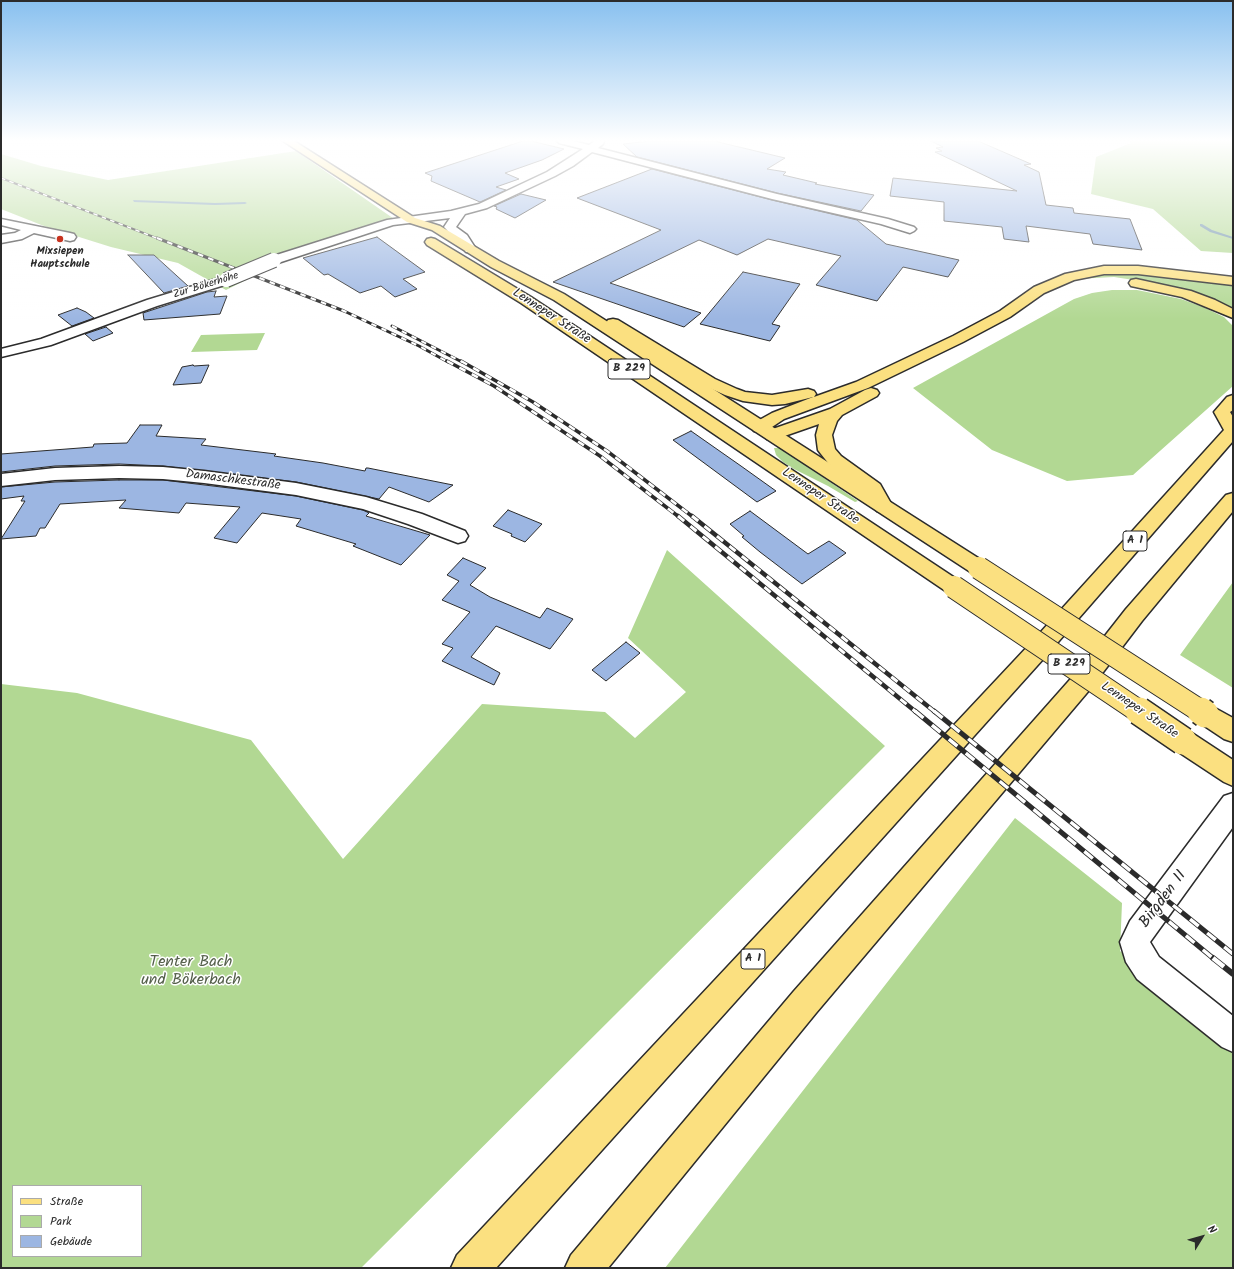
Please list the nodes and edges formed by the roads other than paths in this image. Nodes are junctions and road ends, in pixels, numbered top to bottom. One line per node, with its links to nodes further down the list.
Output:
1 (380, 200): 5 (main road, Lenneper Straße / B 229)
2 (496, 200): 4 (street, Zur Bökerhöhe)
3 (793, 200): 8 (street)
4 (461, 212): 5 (street, Zur Bökerhöhe); 11 (street)
5 (411, 220): 11 (main road, Lenneper Straße / B 229); 15 (street, Zur Bökerhöhe, bridge); 21 (main road, Lenneper Straße / B 229)
6 (1, 222): 7 (street)
7 (32, 229): 9 (street); 10 (street)
8 (910, 229)
9 (70, 237)
10 (1, 239)
11 (470, 249): 14 (main road, Lenneper Straße / B 229)
12 (1233, 282): 16 (main road)
13 (1233, 314): 18 (main road)
14 (592, 319): 16 (main road); 19 (main road, Lenneper Straße / B 229)
15 (1, 353)
16 (862, 385): 19 (main road)
17 (1233, 400): 20 (main road)
18 (836, 412): 19 (main road); 24 (main road)
19 (767, 431): 21 (main road); 24 (main road, Lenneper Straße / B 229)
20 (1233, 431): 30 (main road, A 1)
21 (740, 444): 27 (main road, Lenneper Straße / B 229, bridge)
22 (1, 480): 25 (street, Damaschkestraße)
23 (1233, 499): 31 (main road)
24 (884, 507): 26 (main road, Lenneper Straße / B 229, bridge)
25 (458, 536)
26 (1233, 731)
27 (1233, 774)
28 (1233, 805): 29 (street, Birgden II)
29 (1233, 1036)
30 (470, 1268)
31 (584, 1268)

